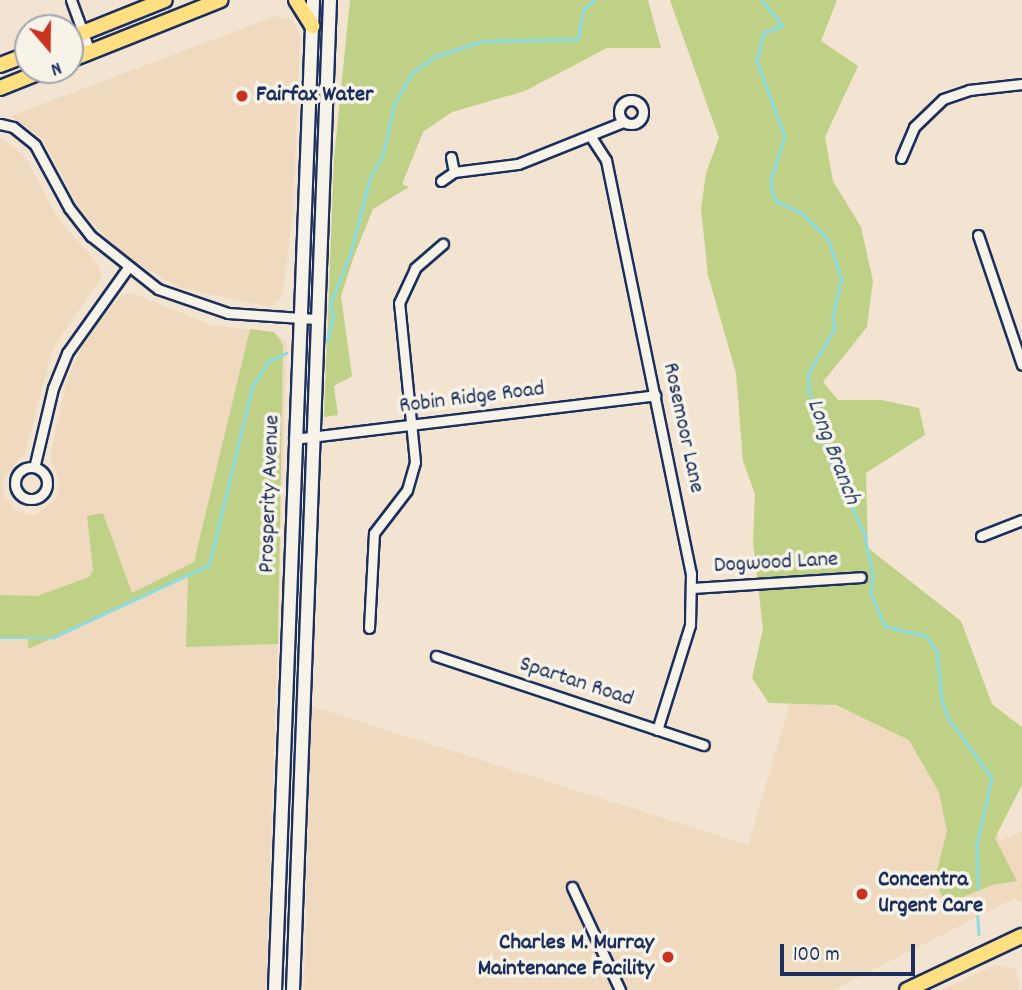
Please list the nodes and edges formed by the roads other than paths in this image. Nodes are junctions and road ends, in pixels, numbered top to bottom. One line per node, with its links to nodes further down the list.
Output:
1 (165, 0): 7 (main road)
2 (221, 0): 9 (main road)
3 (296, 0): 6 (main road)
4 (313, 0): 6 (main road, Prosperity Avenue)
5 (330, 0): 23 (main road, Prosperity Avenue)
6 (312, 26): 22 (main road, Prosperity Avenue)
7 (84, 32)
8 (84, 45): 9 (street)
9 (90, 52): 10 (main road)
10 (84, 54)
11 (1022, 85): 16 (street)
12 (622, 122): 14 (street)
13 (0, 124): 21 (street)
14 (591, 137): 17 (street); 25 (street, Rosemoor Lane)
15 (451, 157): 17 (street)
16 (901, 158)
17 (454, 172): 18 (street)
18 (441, 181)
19 (978, 235): 24 (street)
20 (443, 244): 26 (street)
21 (127, 269): 22 (street); 29 (street)
22 (299, 318): 23 (street); 27 (main road, Prosperity Avenue)
23 (316, 319): 28 (main road, Prosperity Avenue)
24 (1022, 365)
25 (655, 395): 26 (street, Robin Ridge Road); 33 (street, Rosemoor Lane)
26 (411, 425): 28 (street, Robin Ridge Road); 34 (street)
27 (294, 439): 28 (street, Robin Ridge Road); 40 (main road, Prosperity Avenue)
28 (312, 439): 41 (main road, Prosperity Avenue)
29 (35, 464)
30 (1022, 520): 31 (street)
31 (981, 536)
32 (861, 577): 33 (street, Dogwood Lane)
33 (693, 588): 36 (street, Rosemoor Lane)
34 (369, 628)
35 (436, 656): 36 (street, Spartan Road)
36 (657, 730): 37 (street, Spartan Road)
37 (704, 745)
38 (572, 887): 42 (street)
39 (1021, 940): 43 (main road)
40 (275, 990)
41 (292, 990)
42 (620, 990)
43 (907, 990)

